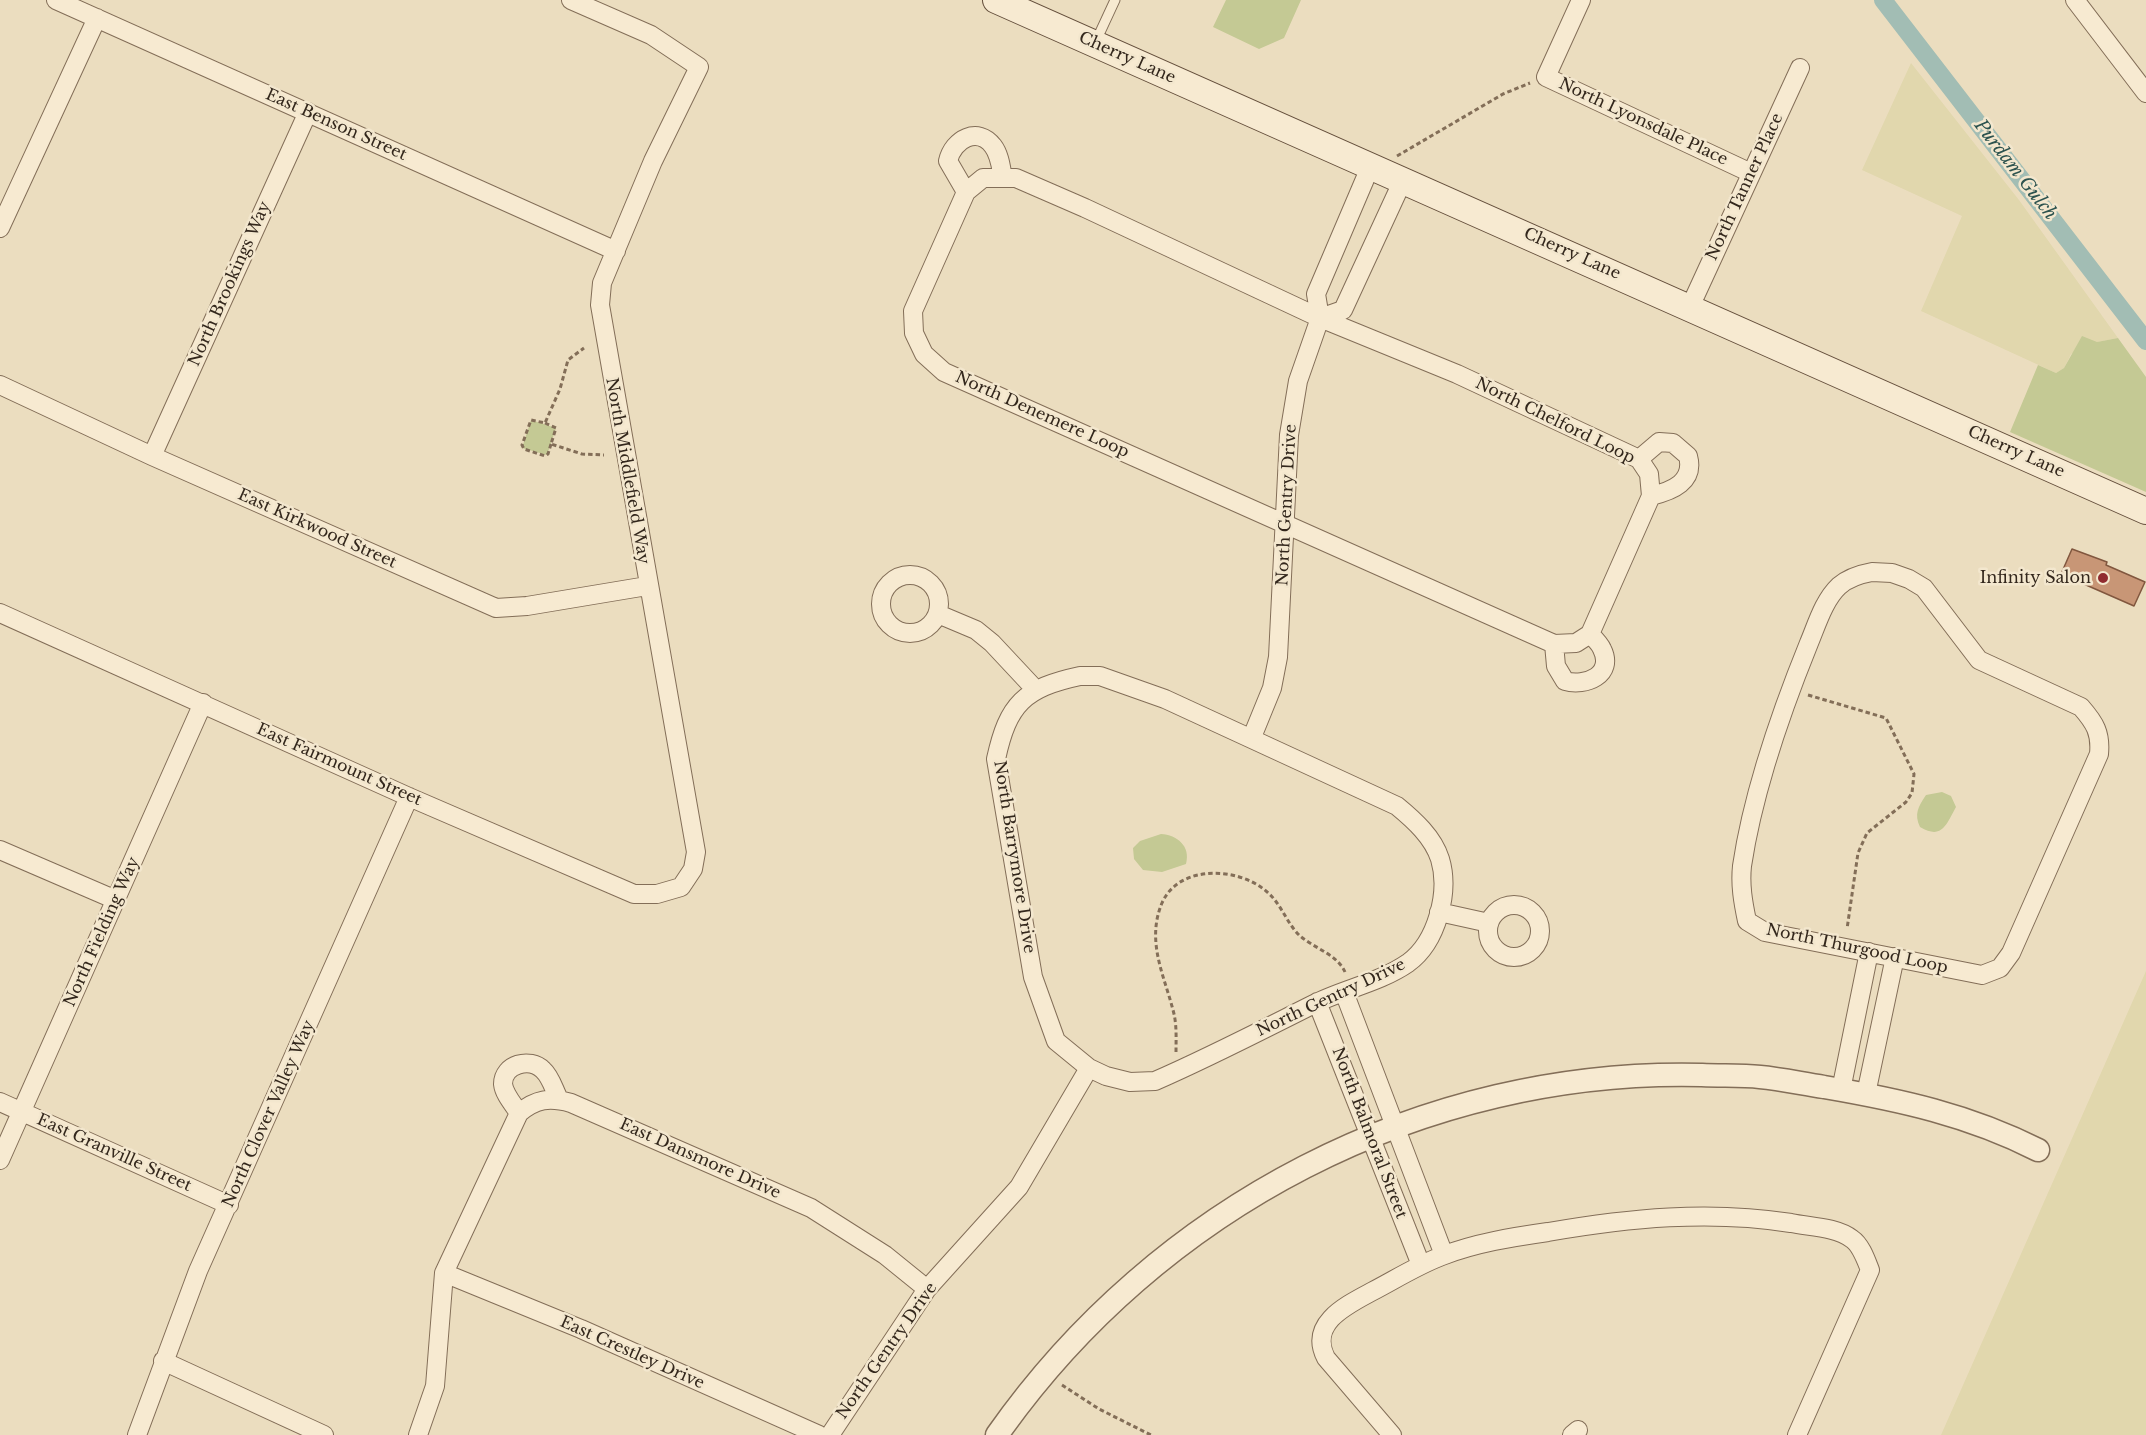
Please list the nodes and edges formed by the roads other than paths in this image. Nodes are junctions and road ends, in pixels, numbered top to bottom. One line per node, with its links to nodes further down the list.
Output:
1 (56, 0): 7 (street, East Benson Street)
2 (571, 0): 17 (street, North Middlefield Way)
3 (996, 0): 8 (main road, Cherry Lane)
4 (1115, 0): 8 (lane)
5 (1581, 0): 13 (street, North Lyonsdale Place)
6 (2075, 0): 10 (street)
7 (97, 18): 11 (street, East Benson Street); 16 (street)
8 (1095, 44): 12 (main road, Cherry Lane)
9 (1800, 68): 13 (street, North Tanner Place)
10 (2146, 93)
11 (308, 112): 17 (street, East Benson Street); 21 (street, North Brookings Way)
12 (1388, 172): 18 (main road, Cherry Lane); 19 (street, North Gentry Drive); 19 (street)
13 (1751, 173): 18 (street, North Tanner Place)
14 (1003, 178): 15 (street); 15 (street); 19 (street)
15 (966, 192): 25 (street, North Denemere Loop)
16 (0, 228)
17 (615, 250): 26 (street, North Middlefield Way)
18 (1690, 306): 24 (main road, Cherry Lane)
19 (1320, 318): 22 (street, North Chelford Loop); 25 (street, North Gentry Drive)
20 (0, 385): 21 (street, East Kirkwood Street)
21 (152, 456): 26 (street, East Kirkwood Street)
22 (1639, 459): 23 (street, North Chelford Loop); 23 (street)
23 (1651, 496): 29 (street)
24 (2146, 511)
25 (1286, 523): 30 (street); 33 (street, North Gentry Drive)
26 (648, 586): 36 (street, North Middlefield Way)
27 (0, 613): 32 (street, East Fairmount Street)
28 (938, 614): 31 (street)
29 (1590, 634): 30 (street); 30 (street)
30 (1554, 644)
31 (1035, 689): 33 (street, North Barrymore Drive); 44 (street, North Barrymore Drive)
32 (203, 703): 34 (street, East Fairmount Street); 37 (street, North Fielding Way)
33 (1252, 737): 38 (street, North Gentry Drive)
34 (409, 797): 36 (street, East Fairmount Street); 55 (street, North Clover Valley Way)
35 (0, 850): 37 (street)
36 (681, 888)
37 (116, 900): 49 (street, North Fielding Way)
38 (1439, 912): 39 (street); 42 (street, North Gentry Drive)
39 (1489, 922)
40 (1869, 952): 41 (street, North Thurgood Loop); 41 (street, North Thurgood Loop); 45 (street)
41 (1895, 957): 46 (street)
42 (1344, 992): 43 (street, North Gentry Drive); 51 (street, North Balmoral Street)
43 (1317, 1002): 44 (street, North Gentry Drive); 52 (street, North Balmoral Street)
44 (1089, 1068): 59 (street, North Gentry Drive)
45 (1841, 1090): 46 (street); 51 (street)
46 (1866, 1094): 53 (street)
47 (559, 1099): 50 (street); 50 (street); 59 (street, East Dansmore Drive)
48 (0, 1102): 49 (street, East Granville Street)
49 (22, 1111): 54 (street, North Fielding Way); 55 (street, East Granville Street)
50 (519, 1113): 58 (street)
51 (1394, 1125): 52 (street); 56 (street, North Balmoral Street)
52 (1371, 1135): 57 (street, North Balmoral Street); 66 (street)
53 (2038, 1150)
54 (0, 1160)
55 (229, 1205): 60 (street, North Clover Valley Way)
56 (1444, 1255): 57 (street); 68 (street)
57 (1421, 1265): 67 (street)
58 (444, 1273): 63 (street); 64 (street, East Crestley Drive)
59 (927, 1289): 65 (street, North Gentry Drive)
60 (163, 1361): 61 (street, North Clover Valley Way); 62 (street)
61 (137, 1435)
62 (324, 1435)
63 (418, 1435)
64 (819, 1435)
65 (830, 1435)
66 (997, 1435)
67 (1392, 1435)
68 (1797, 1435)

